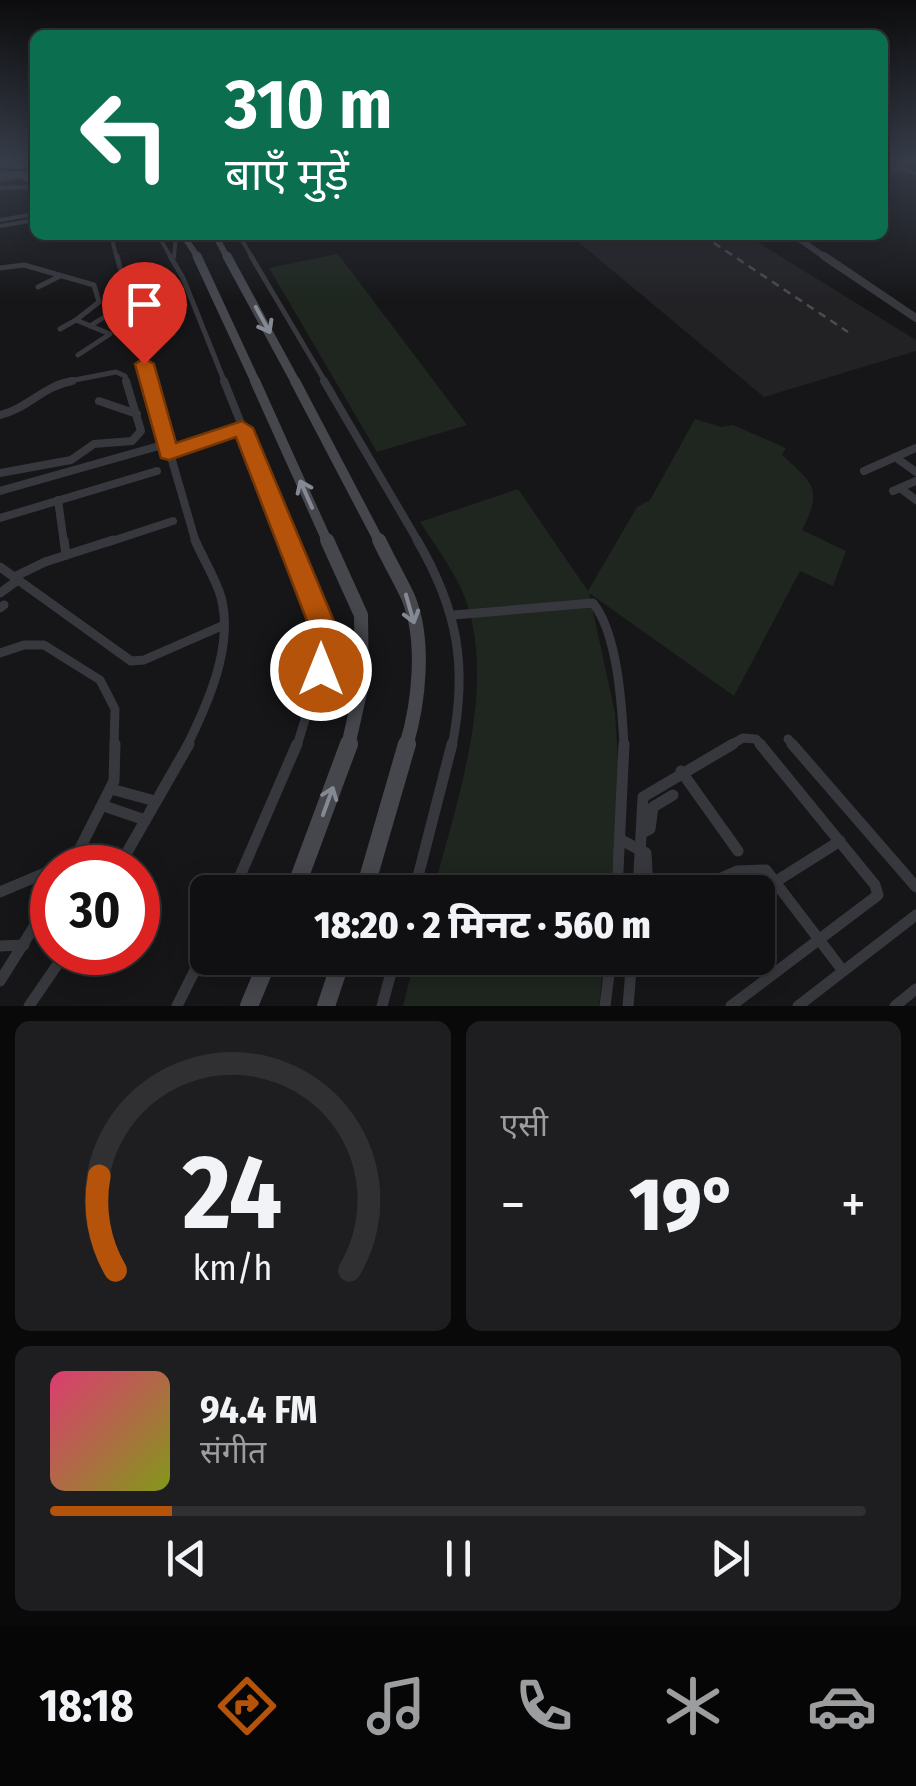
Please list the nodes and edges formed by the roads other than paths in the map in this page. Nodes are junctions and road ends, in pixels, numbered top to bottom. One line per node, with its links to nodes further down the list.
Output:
1 (30, 217): 2 (street)
2 (0, 222)
3 (112, 240): 15 (street)
4 (162, 240): 11 (street)
5 (178, 240): 11 (street)
6 (185, 240): 59 (main road, one-way to 6)
7 (218, 240): 60 (main road, one-way to 60)
8 (243, 240): 42 (street)
9 (801, 240): 16 (street)
10 (808, 240): 16 (street)
11 (174, 256): 24 (street)
12 (0, 268): 13 (street)
13 (60, 276): 14 (street); 17 (street)
14 (38, 287)
15 (129, 305): 18 (street); 26 (street)
16 (916, 315)
17 (76, 320): 18 (street); 19 (street)
18 (93, 327): 20 (street)
19 (60, 329)
20 (78, 355)
21 (99, 401): 22 (street)
22 (137, 414): 23 (street); 30 (street)
23 (0, 415)
24 (242, 428): 26 (street); 58 (street)
25 (916, 448): 27 (street)
26 (167, 449): 33 (street); 43 (street)
27 (896, 457): 29 (street); 31 (street)
28 (157, 470): 34 (street)
29 (864, 470)
30 (4, 472): 33 (street)
31 (916, 472)
32 (916, 481): 35 (street)
33 (4, 490)
34 (58, 500): 36 (street); 38 (street)
35 (916, 500)
36 (0, 518)
37 (173, 522): 38 (street)
38 (66, 555): 40 (street)
39 (0, 567): 40 (street)
40 (16, 578): 41 (street); 43 (street)
41 (0, 593)
42 (454, 615): 52 (street); 61 (street)
43 (224, 625): 49 (street)
44 (0, 653): 47 (street)
45 (788, 740): 69 (street)
46 (681, 772): 53 (street); 54 (street); 57 (street)
47 (111, 789): 49 (street); 50 (street)
48 (673, 794): 53 (street)
49 (155, 801): 51 (street)
50 (104, 806): 51 (street); 55 (street)
51 (144, 820): 56 (street)
52 (623, 835): 53 (street); 62 (street)
53 (642, 839): 63 (street); 64 (street)
54 (840, 841): 68 (street); 73 (street)
55 (83, 845)
56 (130, 845)
57 (738, 852)
58 (240, 875)
59 (300, 875)
60 (369, 875)
61 (418, 875)
62 (619, 875)
63 (639, 875)
64 (649, 875)
65 (722, 875): 66 (street)
66 (768, 875)
67 (30, 879): 70 (street)
68 (775, 882): 73 (street)
69 (916, 886)
70 (0, 892)
71 (916, 915): 76 (street)
72 (30, 935): 74 (street)
73 (818, 939): 76 (street); 93 (street)
74 (24, 945): 75 (street); 84 (street)
75 (0, 946)
76 (843, 971): 94 (street)
77 (50, 975): 86 (street)
78 (192, 975): 87 (street)
79 (262, 975): 88 (main road)
80 (336, 975): 89 (main road)
81 (391, 975): 90 (street)
82 (609, 975): 91 (street)
83 (631, 975): 92 (street)
84 (0, 981)
85 (916, 989): 95 (street)
86 (29, 1006)
87 (177, 1006)
88 (249, 1006)
89 (326, 1006)
90 (382, 1006)
91 (606, 1006)
92 (628, 1006)
93 (731, 1006)
94 (798, 1006)
95 (894, 1006)

